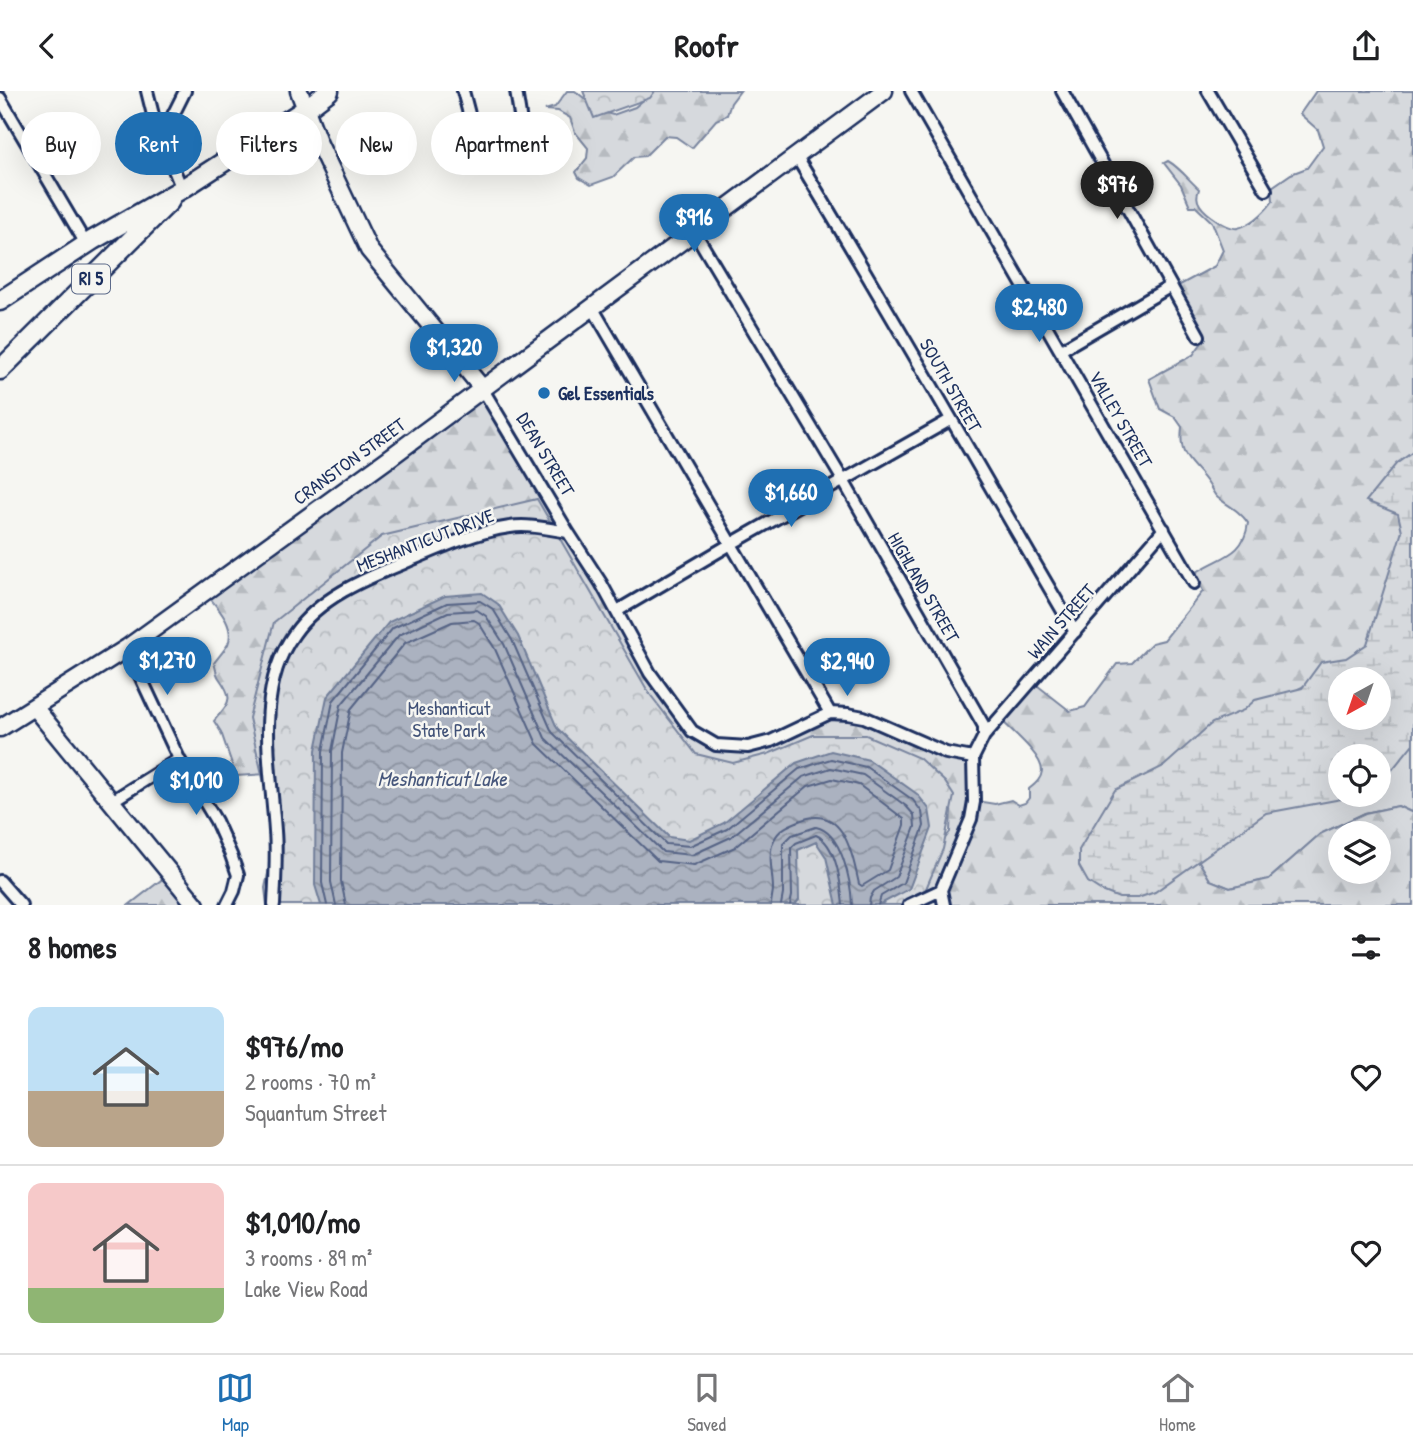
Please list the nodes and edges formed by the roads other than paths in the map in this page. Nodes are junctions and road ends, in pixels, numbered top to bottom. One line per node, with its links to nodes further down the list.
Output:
1 (147, 91): 13 (street)
2 (185, 91): 14 (street)
3 (299, 91): 12 (street, DEAN STREET)
4 (463, 91): 5 (street)
5 (516, 91)
6 (884, 91): 15 (street, CRANSTON STREET)
7 (911, 91): 25 (street, VALLEY STREET)
8 (1062, 91): 21 (street)
9 (1208, 91): 18 (street)
10 (329, 92): 12 (main road, RI 5)
11 (0, 98): 20 (street)
12 (304, 110): 17 (main road, RI 5); 27 (street, DEAN STREET)
13 (153, 112)
14 (174, 112)
15 (796, 156): 19 (street, CRANSTON STREET); 28 (street, SOUTH STREET)
16 (176, 175): 17 (street)
17 (182, 189): 20 (main road, RI 5); 26 (main road, RI 5)
18 (1266, 190)
19 (694, 231): 23 (street, CRANSTON STREET); 29 (street, HIGHLAND STREET)
20 (86, 244): 22 (main road, RI 5)
21 (1171, 286): 24 (street); 25 (street)
22 (0, 301)
23 (592, 307): 27 (street, CRANSTON STREET); 32 (street)
24 (1199, 336)
25 (1061, 350): 30 (street, VALLEY STREET)
26 (0, 370)
27 (482, 388): 31 (street, DEAN STREET); 36 (street, CRANSTON STREET)
28 (950, 421): 29 (street); 35 (street, SOUTH STREET)
29 (844, 482): 32 (street); 40 (street, HIGHLAND STREET)
30 (1164, 529): 33 (street, VALLEY STREET); 35 (street, WAIN STREET)
31 (568, 532): 34 (street, DEAN STREET); 49 (street, MESHANTICUT DRIVE)
32 (731, 544): 34 (street); 38 (street)
33 (1194, 583)
34 (617, 611): 38 (street, DEAN STREET)
35 (1075, 632): 40 (street, WAIN STREET)
36 (127, 648): 37 (street, CRANSTON STREET); 42 (street)
37 (34, 707): 39 (street, CRANSTON STREET); 43 (street)
38 (830, 713): 41 (street)
39 (0, 728)
40 (984, 736): 41 (street)
41 (973, 758): 45 (street)
42 (179, 759): 43 (street); 48 (street)
43 (112, 801): 47 (street)
44 (0, 881): 46 (street)
45 (941, 890): 50 (street); 51 (street)
46 (21, 905)
47 (196, 905)
48 (227, 905)
49 (274, 905)
50 (909, 905)
51 (944, 905)

